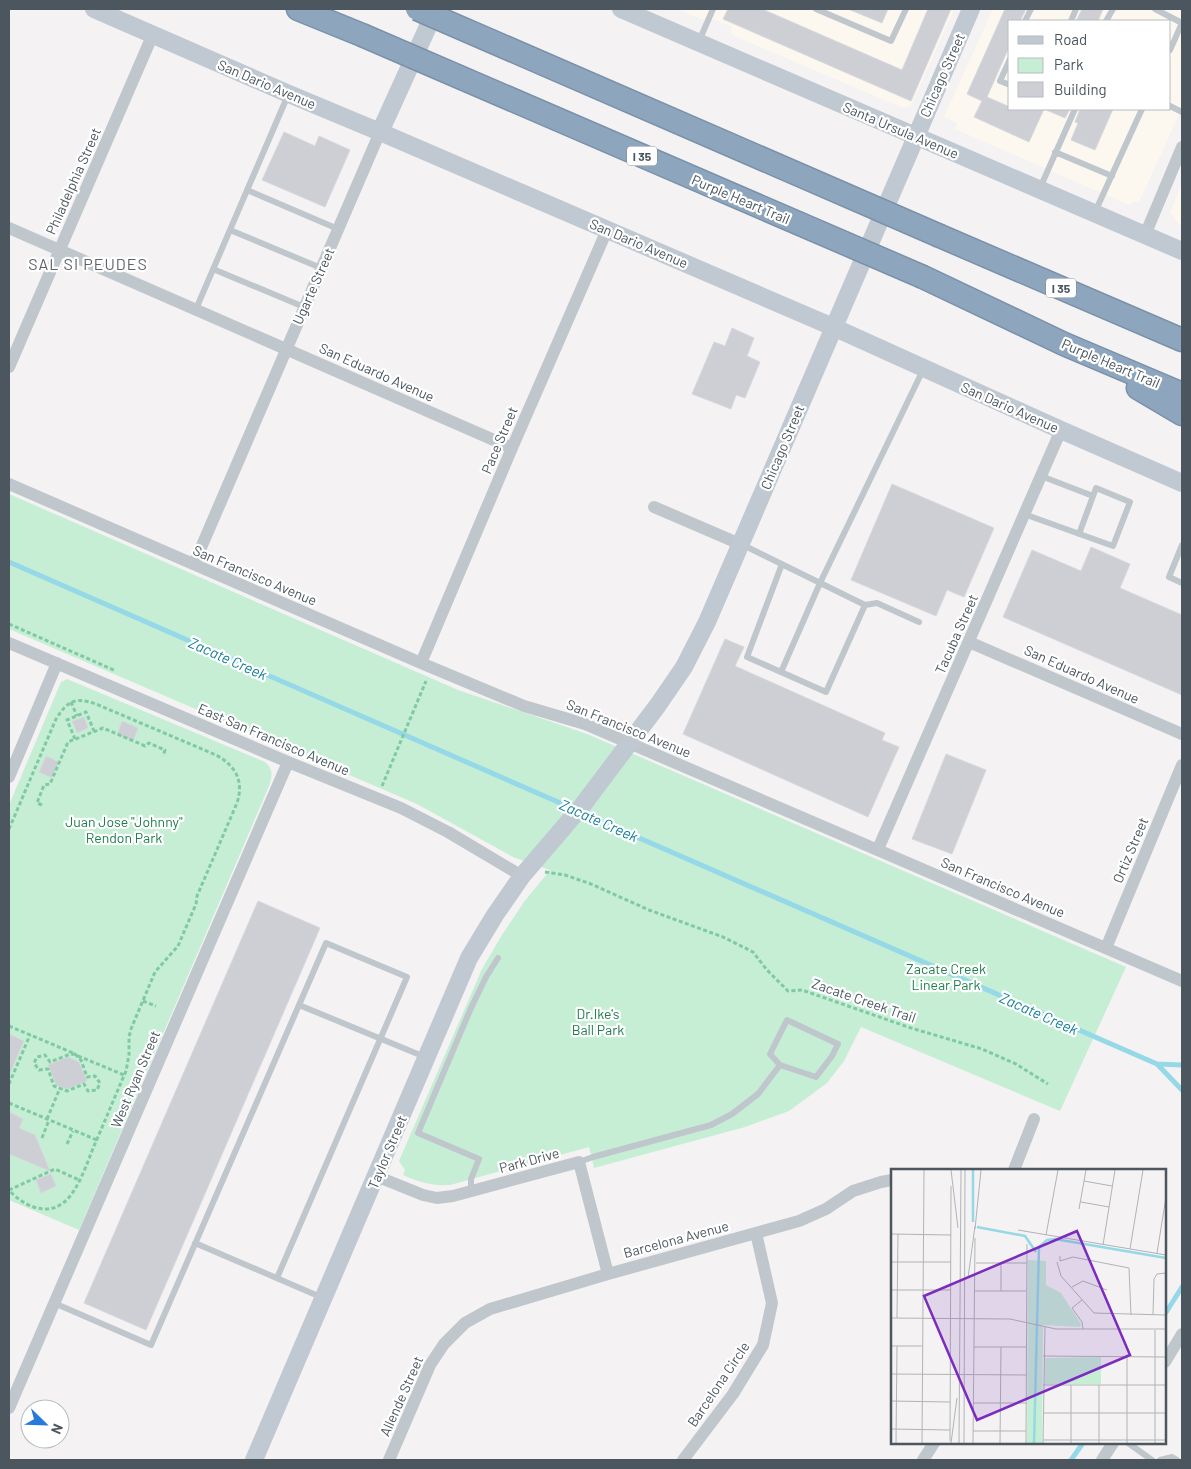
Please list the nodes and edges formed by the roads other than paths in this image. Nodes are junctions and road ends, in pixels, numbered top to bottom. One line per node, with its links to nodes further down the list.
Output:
1 (94, 9): 12 (main road, San Dario Avenue)
2 (298, 9): 41 (highway, Purple Heart Trail / I 35, bridge)
3 (417, 9): 40 (highway, I 35, bridge)
4 (436, 9): 20 (main road, Ugarte Street)
5 (713, 9): 13 (lane)
6 (816, 9): 7 (lane)
7 (906, 9)
8 (971, 9): 21 (main road, Chicago Street)
9 (1154, 9): 11 (lane)
10 (632, 11): 13 (main road, Santa Ursula Avenue)
11 (1182, 23): 14 (lane)
12 (153, 34): 17 (main road, San Dario Avenue); 33 (street, Philadelphia Street)
13 (698, 42): 21 (main road, Santa Ursula Avenue)
14 (1171, 48)
15 (1008, 63): 16 (lane)
16 (1008, 84)
17 (288, 94): 20 (main road, San Dario Avenue); 26 (lane)
18 (1074, 110): 23 (lane)
19 (1142, 110): 24 (lane)
20 (380, 132): 29 (street, Ugarte Street); 31 (main road, San Dario Avenue)
21 (915, 136): 25 (main road, Santa Ursula Avenue); 39 (main road, Chicago Street)
22 (1182, 147): 32 (street)
23 (1055, 152): 24 (lane); 25 (lane)
24 (1112, 176): 27 (lane)
25 (1040, 189): 27 (main road, Santa Ursula Avenue)
26 (247, 190): 29 (lane); 30 (lane)
27 (1094, 213): 32 (main road, Santa Ursula Avenue)
28 (9, 228): 33 (street, San Eduardo Avenue)
29 (338, 229): 35 (street, Ugarte Street)
30 (230, 230): 35 (lane); 36 (lane)
31 (607, 230): 39 (main road, San Dario Avenue); 48 (street, Pace Street)
32 (1145, 235): 34 (main road, Santa Ursula Avenue)
33 (59, 250): 38 (street, San Eduardo Avenue); 43 (street, Philadelphia Street)
34 (1182, 251)
35 (321, 268): 37 (street, Ugarte Street)
36 (213, 269): 37 (lane); 38 (lane)
37 (304, 308): 42 (street, Ugarte Street)
38 (196, 310): 42 (street, San Eduardo Avenue)
39 (833, 328): 44 (main road, San Dario Avenue); 56 (main road, Chicago Street)
40 (1182, 340)
41 (1064, 344): 45 (highway, Purple Heart Trail / I 35); 46 (highway)
42 (286, 348): 48 (street, San Eduardo Avenue); 58 (street, Ugarte Street)
43 (9, 368)
44 (923, 368): 47 (main road, San Dario Avenue); 60 (lane)
45 (1182, 394)
46 (1182, 414)
47 (1061, 430): 49 (street, Tacuba Street); 50 (main road, San Dario Avenue)
48 (512, 448): 66 (street, Pace Street)
49 (1041, 476): 52 (lane); 54 (street, Tacuba Street)
50 (1182, 483)
51 (9, 484): 58 (street, San Francisco Avenue)
52 (1093, 496): 55 (lane); 55 (lane)
53 (654, 507): 56 (street)
54 (1024, 514): 55 (lane); 64 (street, Tacuba Street)
55 (1079, 534)
56 (740, 544): 59 (lane); 70 (main road, Chicago Street)
57 (1182, 545): 61 (lane)
58 (194, 564): 66 (street, San Francisco Avenue)
59 (782, 564): 60 (lane); 68 (lane)
60 (820, 583): 62 (lane); 68 (lane)
61 (1182, 583)
62 (865, 605): 63 (lane); 68 (lane)
63 (919, 622)
64 (969, 642): 69 (street, San Eduardo Avenue); 74 (street, Tacuba Street)
65 (9, 643): 67 (street, East San Francisco Avenue)
66 (421, 663): 70 (street, San Francisco Avenue)
67 (57, 664): 71 (street, East San Francisco Avenue); 73 (street)
68 (781, 672)
69 (1182, 734)
70 (630, 742): 74 (street, San Francisco Avenue); 75 (main road, Chicago Street)
71 (288, 762): 76 (street, East San Francisco Avenue); 95 (street, West Ryan Street)
72 (1182, 765): 77 (street, Ortiz Street)
73 (9, 777)
74 (878, 849): 77 (street, San Francisco Avenue)
75 (542, 864): 76 (main road, Taylor Street)
76 (522, 876): 82 (main road, Taylor Street)
77 (1106, 948): 79 (street, San Francisco Avenue)
78 (498, 958): 89 (lane)
79 (1182, 981)
80 (299, 1005): 81 (lane); 81 (lane); 91 (lane)
81 (380, 1038): 82 (lane); 93 (lane)
82 (426, 1057): 87 (main road, Taylor Street)
83 (780, 1066): 83 (lane); 85 (lane)
84 (1034, 1119): 86 (street)
85 (579, 1162): 89 (street, Park Drive); 92 (street, Park Drive)
86 (1014, 1169)
87 (376, 1176): 89 (street, Park Drive); 94 (main road, Taylor Street)
88 (891, 1180): 90 (street, Barcelona Avenue)
89 (471, 1191)
90 (756, 1233): 92 (street, Barcelona Avenue); 105 (street, Barcelona Circle)
91 (195, 1243): 93 (lane); 95 (lane)
92 (608, 1274): 96 (street, Barcelona Avenue)
93 (277, 1278): 94 (lane)
94 (324, 1299): 103 (main road, Taylor Street)
95 (54, 1302): 99 (street, West Ryan Street)
96 (464, 1323): 104 (street, Allende Street)
97 (1182, 1334): 98 (street)
98 (1166, 1360)
99 (9, 1408)
100 (933, 1444): 106 (street)
101 (1112, 1444): 107 (street)
102 (1129, 1444): 108 (lane)
103 (254, 1460)
104 (389, 1460)
105 (683, 1460)
106 (923, 1460)
107 (1102, 1460)
108 (1152, 1460)
109 (1160, 1460): 110 (lane)
110 (1177, 1460)

